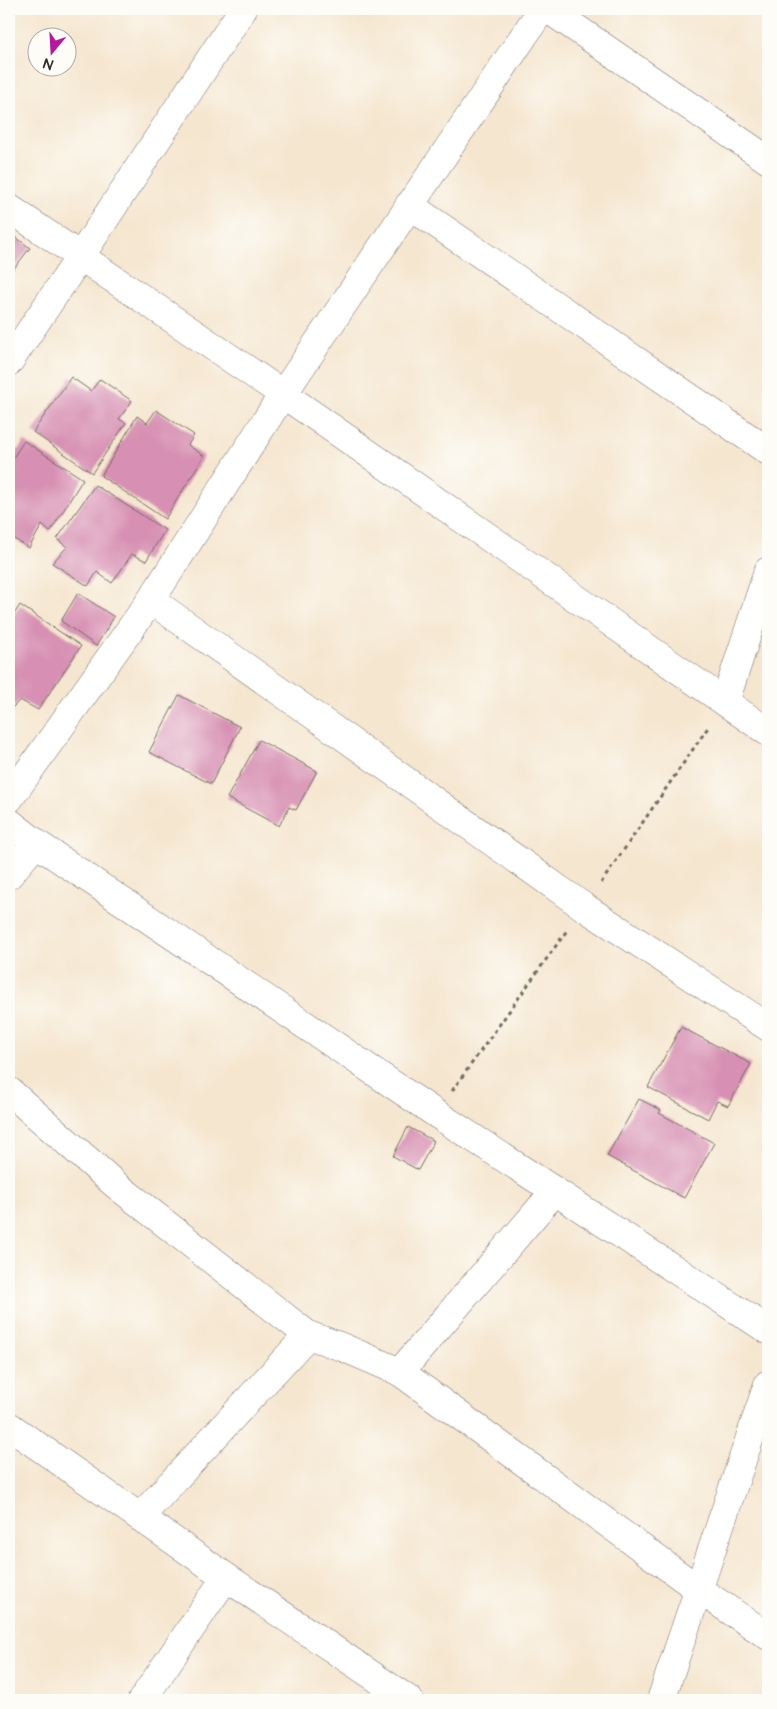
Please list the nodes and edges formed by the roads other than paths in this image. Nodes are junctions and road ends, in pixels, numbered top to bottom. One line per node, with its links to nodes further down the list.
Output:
1 (243, 9): 7 (street)
2 (542, 9): 5 (street)
3 (548, 9): 4 (street)
4 (768, 160)
5 (409, 205): 9 (street); 10 (street)
6 (9, 208): 7 (street)
7 (80, 257): 8 (street); 9 (street)
8 (9, 362)
9 (282, 394): 12 (street); 13 (street)
10 (768, 451)
11 (768, 571): 13 (street)
12 (151, 600): 15 (street); 19 (street)
13 (725, 702): 14 (street)
14 (768, 732)
15 (9, 799)
16 (9, 822): 17 (street)
17 (36, 843): 18 (street); 21 (street)
18 (9, 875)
19 (768, 1027)
20 (9, 1091): 23 (street)
21 (556, 1192): 22 (street); 24 (street)
22 (768, 1330)
23 (308, 1335): 24 (street); 27 (street)
24 (400, 1372): 29 (street)
25 (768, 1384): 29 (street)
26 (9, 1426): 27 (street)
27 (140, 1518): 28 (street)
28 (226, 1577): 31 (street); 32 (street)
29 (698, 1589): 30 (street); 33 (street)
30 (768, 1636)
31 (142, 1700)
32 (409, 1700)
33 (661, 1700)

